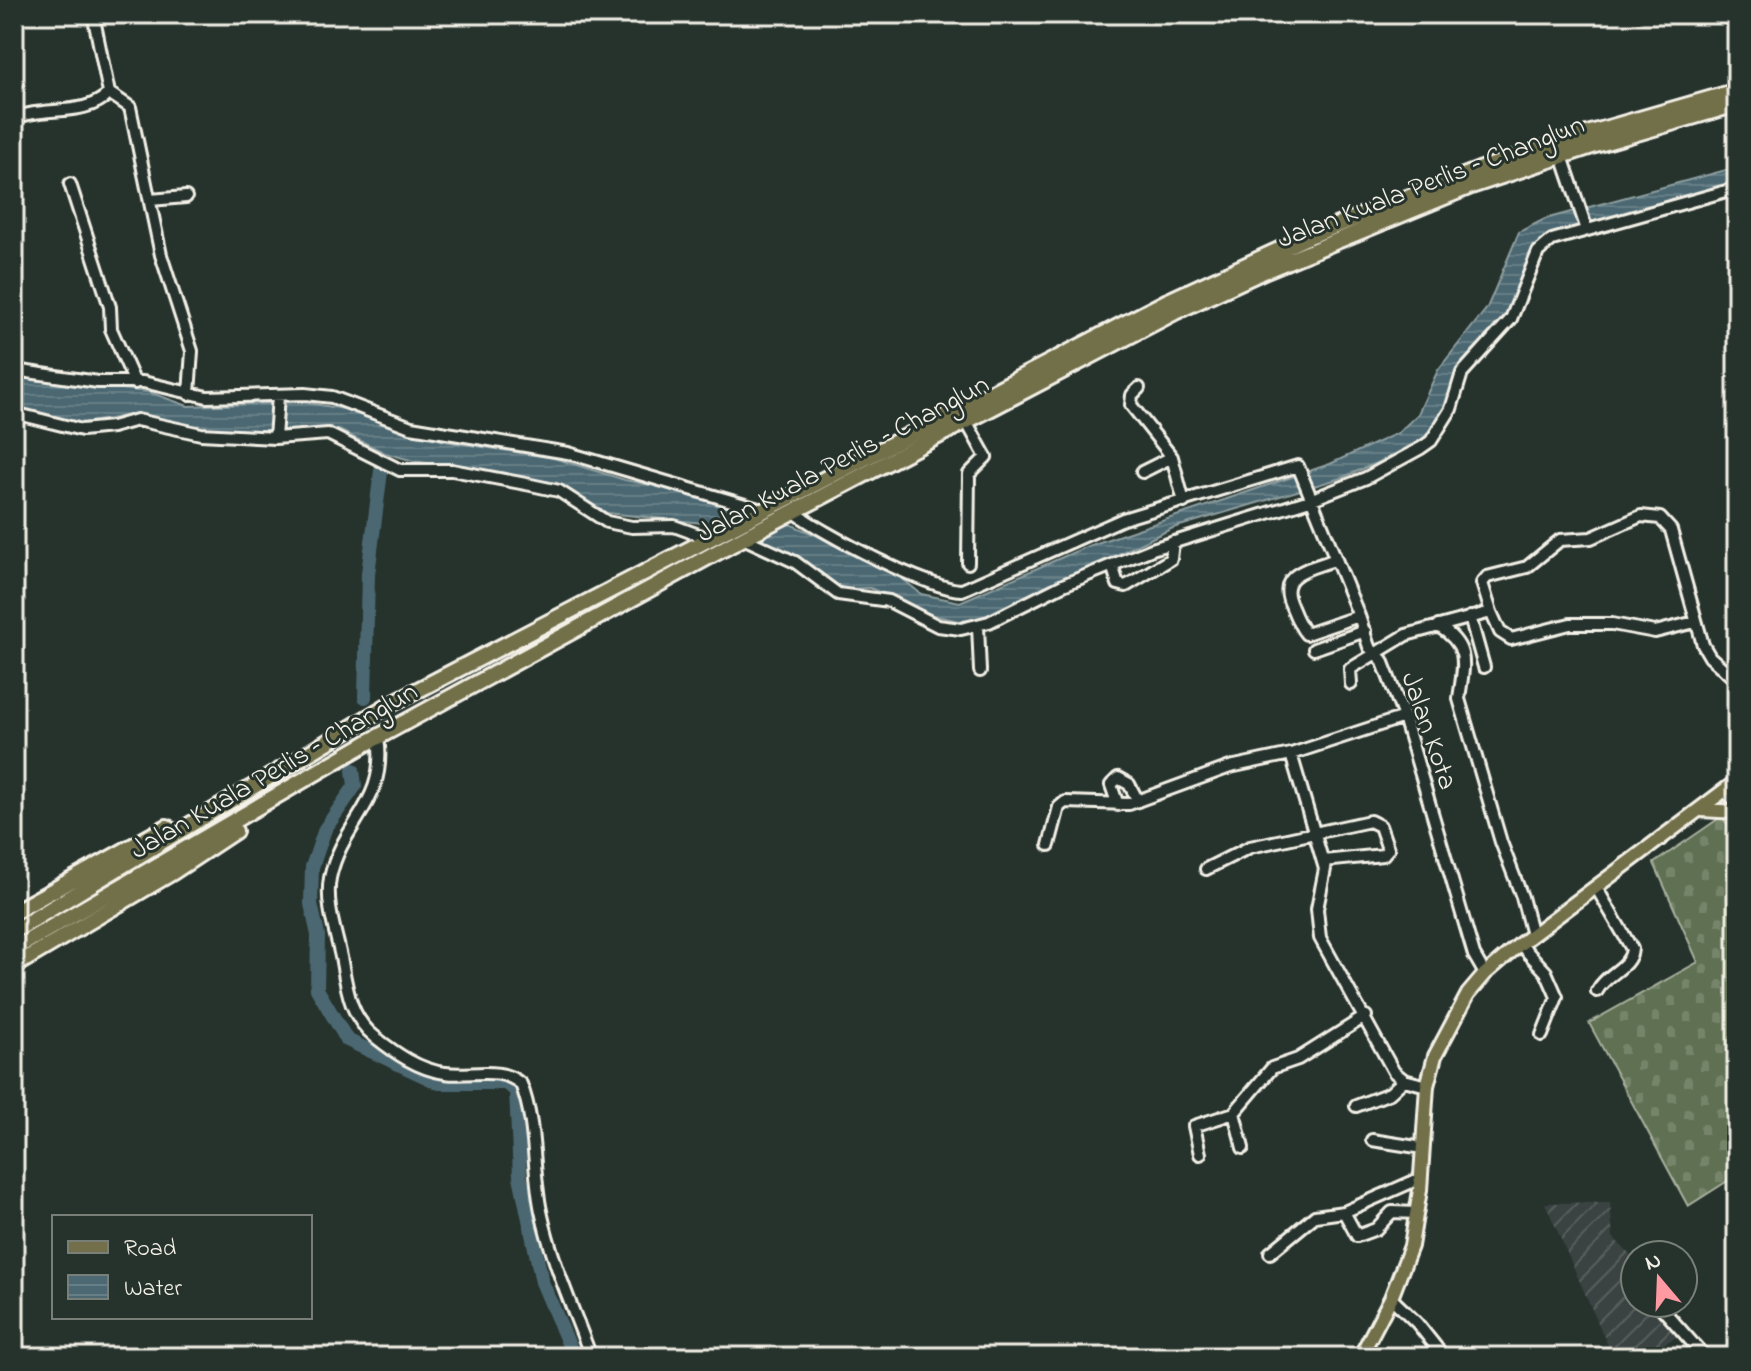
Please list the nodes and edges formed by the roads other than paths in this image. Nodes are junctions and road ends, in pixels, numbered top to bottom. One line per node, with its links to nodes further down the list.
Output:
1 (93, 14): 4 (street)
2 (1737, 81): 7 (highway)
3 (1737, 91): 7 (highway, Jalan Kuala Perlis – Changlun)
4 (109, 93): 6 (street); 12 (street)
5 (1737, 104): 8 (highway, Jalan Kuala Perlis – Changlun)
6 (14, 119)
7 (1587, 134): 26 (highway, Jalan Kuala Perlis – Changlun)
8 (1562, 156): 13 (street); 20 (highway, Jalan Kuala Perlis – Changlun)
9 (70, 184): 15 (street)
10 (1737, 188): 13 (street)
11 (186, 197): 12 (street)
12 (150, 200): 17 (street)
13 (1586, 227): 24 (street)
14 (14, 370): 15 (street)
15 (135, 383): 17 (street)
16 (1139, 388): 22 (street)
17 (189, 394): 18 (street)
18 (278, 399): 21 (street); 26 (street)
19 (14, 413): 21 (street)
20 (966, 421): 27 (highway, Jalan Kuala Perlis – Changlun); 32 (street)
21 (275, 435): 28 (street)
22 (1172, 457): 23 (street); 25 (street)
23 (1142, 472)
24 (1308, 495): 25 (street, Jalan Kota); 30 (street); 31 (street, Jalan Kota)
25 (1184, 502): 27 (street)
26 (761, 510): 28 (highway, Jalan Kuala Perlis – Changlun)
27 (791, 514): 29 (highway, Jalan Kuala Perlis – Changlun)
28 (709, 538): 49 (highway, Jalan Kuala Perlis – Changlun)
29 (744, 538): 38 (street); 48 (highway, Jalan Kuala Perlis – Changlun)
30 (1173, 542): 33 (street); 33 (street)
31 (1336, 559): 35 (street, Jalan Kota); 35 (street)
32 (968, 563)
33 (1112, 565): 38 (street)
34 (1491, 612): 36 (street); 37 (street); 37 (street)
35 (1359, 616): 40 (street, Jalan Kota)
36 (1470, 617): 39 (street); 43 (street)
37 (1695, 622): 45 (street)
38 (978, 626): 44 (street)
39 (1438, 626): 42 (street); 67 (street)
40 (1365, 631): 41 (street); 42 (street, Jalan Kota)
41 (1314, 649)
42 (1374, 653): 46 (street); 47 (street, Jalan Kota)
43 (1484, 667)
44 (980, 671)
45 (1737, 681)
46 (1351, 684)
47 (1404, 717): 50 (street); 71 (street, Jalan Kota)
48 (366, 743): 51 (highway, Jalan Kuala Perlis – Changlun); 89 (street)
49 (305, 753): 62 (highway); 66 (highway, Jalan Kuala Perlis – Changlun)
50 (1291, 754): 53 (street); 58 (street)
51 (341, 759): 69 (highway, Jalan Kuala Perlis – Changlun); 70 (highway)
52 (1732, 787): 54 (street); 56 (main road)
53 (1138, 801): 55 (street); 55 (street)
54 (1737, 804)
55 (1118, 805): 59 (street)
56 (1700, 810): 57 (main road); 63 (main road)
57 (1737, 812)
58 (1315, 833): 60 (street); 60 (street); 61 (street)
59 (1049, 845)
60 (1323, 861): 73 (street)
61 (1206, 869)
62 (77, 875): 64 (highway); 65 (highway)
63 (1596, 887): 67 (main road); 72 (street)
64 (14, 905)
65 (14, 912)
66 (14, 931)
67 (1532, 935): 68 (main road)
68 (1520, 944): 71 (main road); 74 (street)
69 (14, 949)
70 (14, 966)
71 (1485, 974): 76 (main road)
72 (1597, 991)
73 (1366, 1016): 75 (street); 78 (street)
74 (1542, 1035)
75 (1404, 1080): 76 (street); 77 (street)
76 (1427, 1086): 81 (main road)
77 (1356, 1106)
78 (1234, 1113): 80 (street); 82 (street)
79 (1372, 1140): 81 (street)
80 (1243, 1148)
81 (1423, 1148): 83 (main road)
82 (1200, 1154)
83 (1421, 1178): 84 (street); 85 (main road)
84 (1344, 1212): 85 (street); 86 (street)
85 (1417, 1213): 87 (main road)
86 (1270, 1253)
87 (1391, 1298): 90 (main road); 91 (street)
88 (1671, 1319): 92 (street)
89 (591, 1357)
90 (1360, 1357)
91 (1444, 1357)
92 (1705, 1357)

